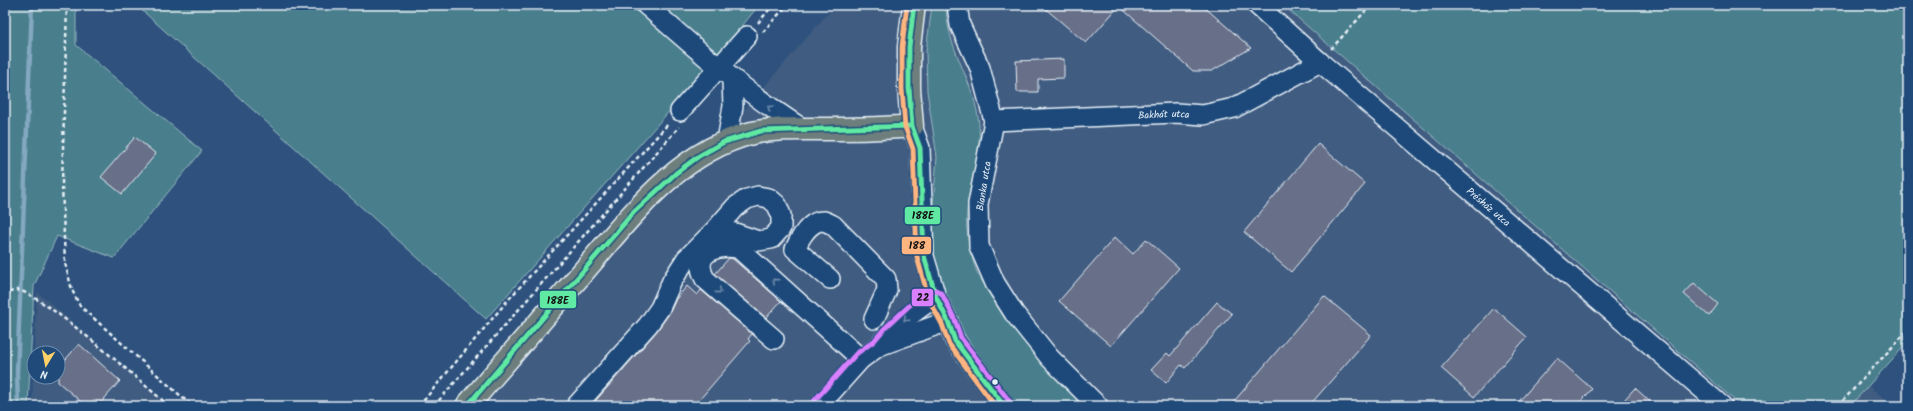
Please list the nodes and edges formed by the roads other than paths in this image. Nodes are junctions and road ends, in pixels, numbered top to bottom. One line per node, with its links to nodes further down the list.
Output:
1 (646, 5): 7 (street)
2 (914, 5): 10 (main road)
3 (957, 5): 9 (street, Bianka utca)
4 (1257, 5): 6 (street, Présház utca)
5 (754, 35): 7 (street)
6 (1320, 62): 9 (street, Bakhát utca); 26 (street, Présház utca)
7 (726, 74): 8 (street); 11 (street, one-way to 7); 12 (street)
8 (682, 116)
9 (994, 121): 25 (street, Bianka utca)
10 (912, 126): 11 (main road); 15 (street)
11 (803, 129): 12 (main road)
12 (727, 141): 21 (main road)
13 (715, 230): 22 (street)
14 (830, 279): 16 (street)
15 (936, 297): 17 (street); 19 (street, one-way to 19)
16 (874, 319)
17 (948, 321): 19 (street); 24 (street)
18 (774, 339): 20 (street, one-way to 18)
19 (879, 346): 20 (street)
20 (862, 359): 23 (street)
21 (467, 406)
22 (576, 406)
23 (819, 406)
24 (1004, 406)
25 (1098, 406)
26 (1722, 406)

